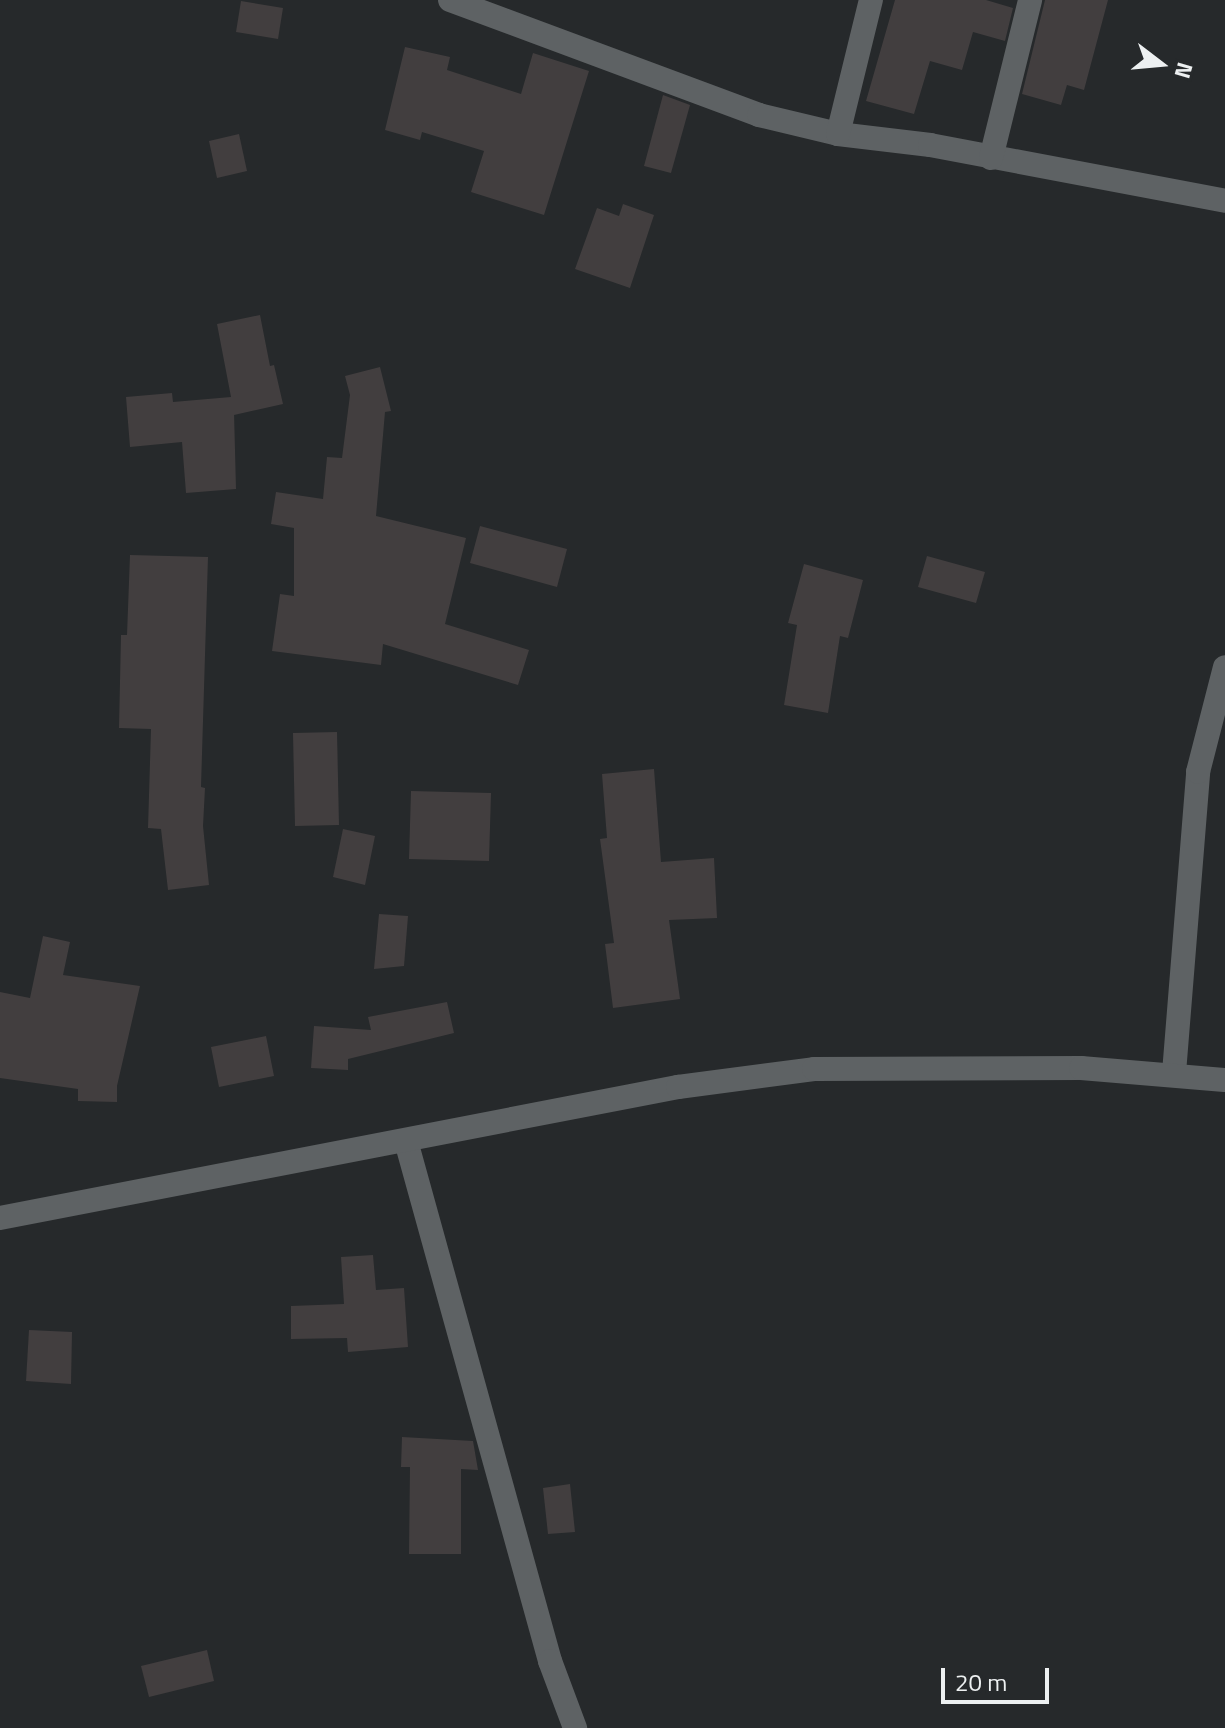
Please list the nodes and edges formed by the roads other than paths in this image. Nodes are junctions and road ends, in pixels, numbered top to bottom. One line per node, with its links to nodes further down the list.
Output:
1 (450, 0): 4 (street)
2 (871, 0): 4 (street)
3 (1030, 0): 5 (street)
4 (838, 134): 5 (street)
5 (991, 158): 6 (street)
6 (1225, 201)
7 (1225, 667): 8 (street)
8 (1174, 1073): 9 (street); 10 (street)
9 (1225, 1080)
10 (406, 1141): 11 (street); 12 (street)
11 (0, 1218)
12 (575, 1728)

